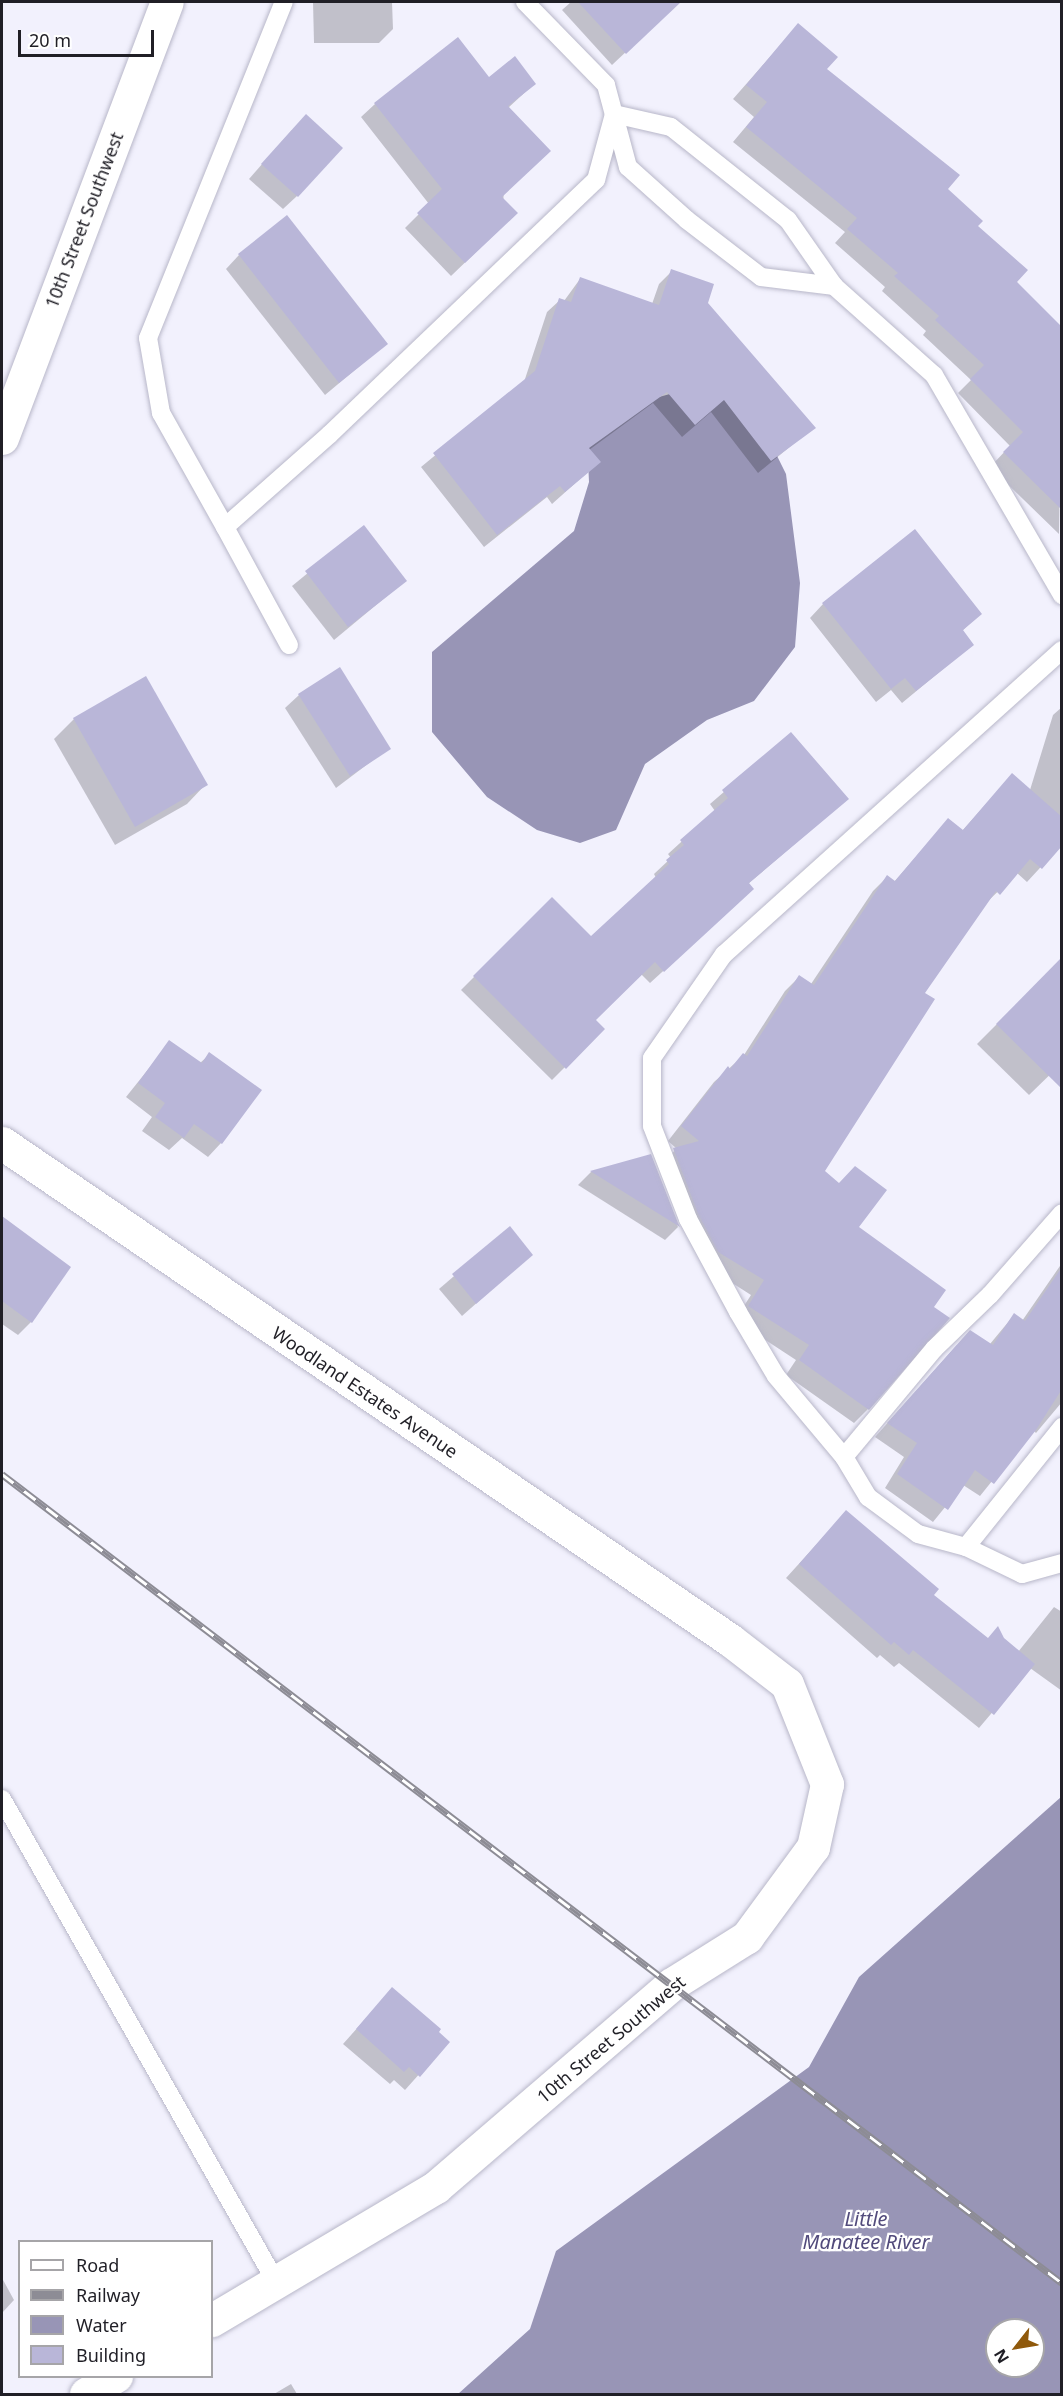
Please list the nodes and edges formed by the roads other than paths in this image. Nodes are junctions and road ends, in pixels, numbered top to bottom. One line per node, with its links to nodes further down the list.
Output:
1 (167, 2): 6 (street, 10th Street Southwest)
2 (284, 2): 7 (lane)
3 (525, 2): 4 (lane)
4 (614, 114): 5 (lane); 5 (lane); 7 (lane)
5 (834, 286): 8 (lane)
6 (2, 438)
7 (225, 527): 9 (lane)
8 (1062, 595)
9 (289, 645)
10 (1062, 650): 14 (lane)
11 (2, 1143): 17 (street, Woodland Estates Avenue)
12 (1062, 1213): 14 (lane)
13 (1062, 1427): 15 (lane)
14 (844, 1457): 15 (lane)
15 (966, 1547): 16 (lane)
16 (1062, 1563)
17 (730, 1640): 19 (street, 10th Street Southwest)
18 (2, 1799): 19 (lane)
19 (276, 2282): 20 (street, 10th Street Southwest)
20 (213, 2319)
21 (113, 2378): 22 (street)
22 (86, 2394)

